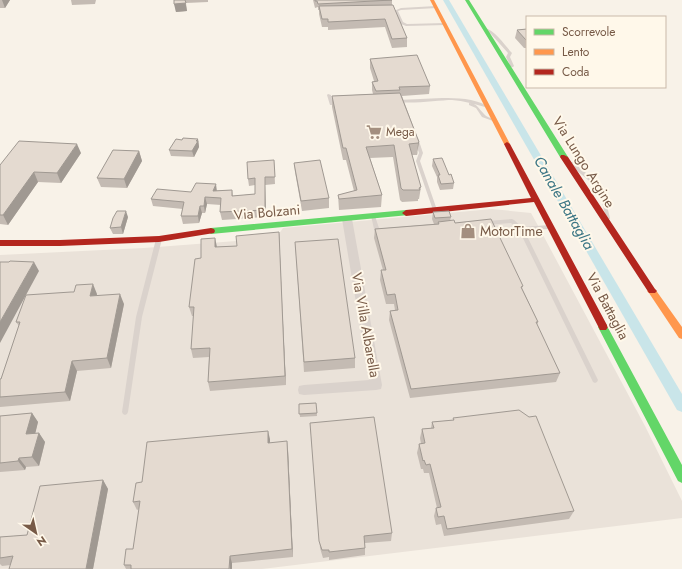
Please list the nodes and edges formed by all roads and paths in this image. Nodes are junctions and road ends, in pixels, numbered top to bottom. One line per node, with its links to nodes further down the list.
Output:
1 (467, 0): 15 (street, Via Lungo Argine)
2 (434, 4): 4 (lane); 5 (street, Via Battaglia)
3 (393, 10): 4 (lane)
4 (398, 10): 5 (lane)
5 (445, 24): 6 (street, Via Battaglia)
6 (482, 94): 9 (lane); 12 (street, Via Battaglia)
7 (329, 95): 11 (lane)
8 (448, 99): 9 (lane); 10 (lane); 13 (lane)
9 (467, 100): 12 (lane)
10 (391, 102)
11 (346, 104)
12 (489, 108): 13 (street, Via Battaglia)
13 (496, 121): 16 (street, Via Battaglia)
14 (414, 132): 17 (lane)
15 (562, 154): 23 (street, Via Lungo Argine); 23 (lane)
16 (536, 199): 17 (street, Via Bolzani); 21 (street, Via Battaglia)
17 (435, 210): 18 (street, Via Bolzani)
18 (373, 216): 19 (street, Via Bolzani); 24 (lane)
19 (348, 219): 25 (street, Via Bolzani); 29 (street, Via Villa Albarella)
20 (482, 224): 22 (lane)
21 (550, 227): 22 (lane); 31 (street, Via Battaglia)
22 (521, 229): 28 (lane)
23 (612, 230): 27 (street, Via Lungo Argine)
24 (385, 232)
25 (159, 239): 26 (street, Via Bolzani); 30 (lane)
26 (0, 243)
27 (682, 336)
28 (594, 380)
29 (304, 390)
30 (125, 412)
31 (682, 477)

